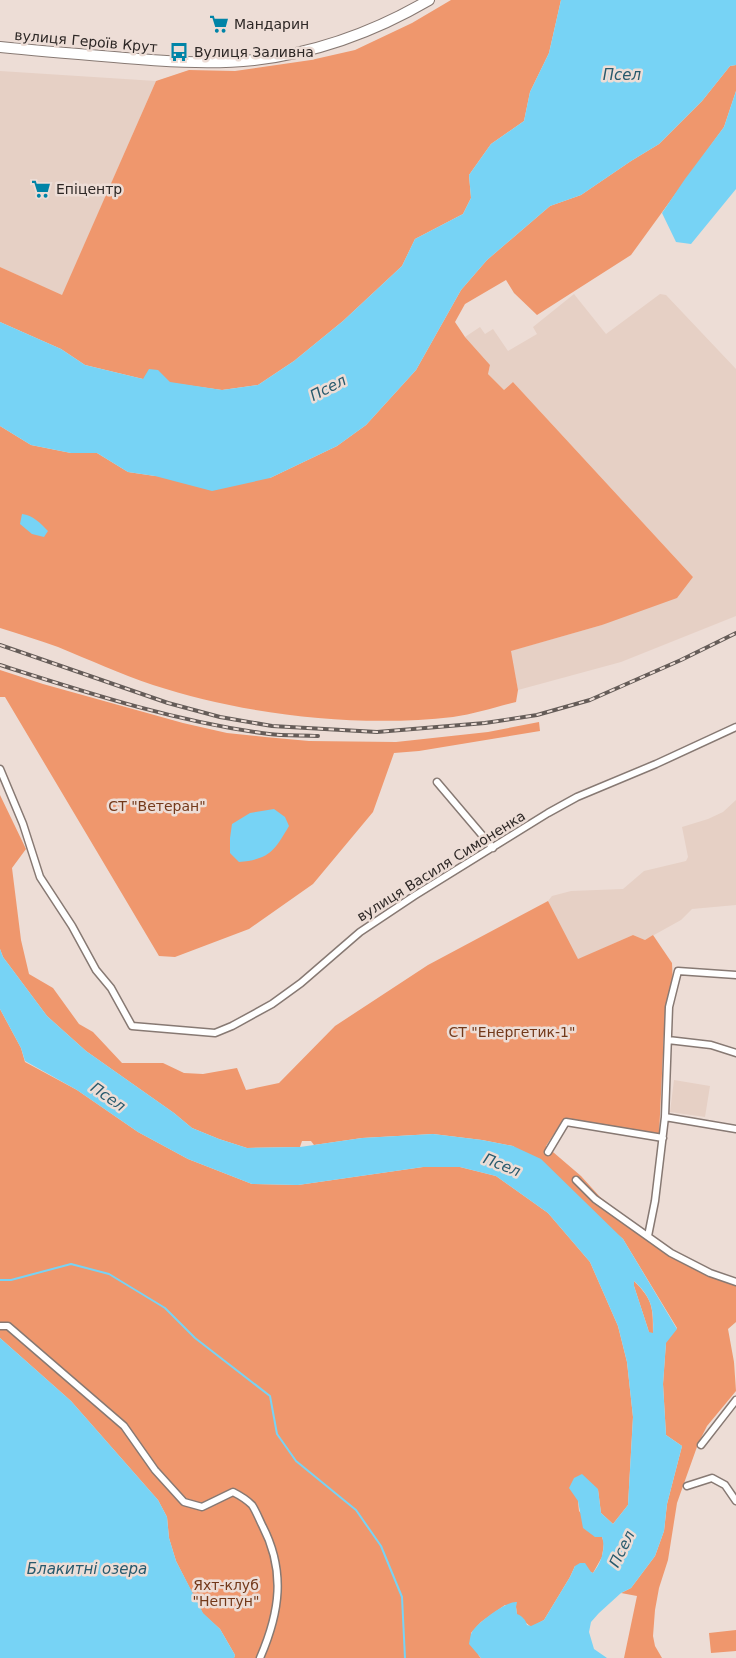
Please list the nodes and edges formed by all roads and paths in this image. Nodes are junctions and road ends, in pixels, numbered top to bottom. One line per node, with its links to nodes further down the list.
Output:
1 (429, 0): 2 (main road, вулиця Героїв Крут)
2 (0, 47)
3 (736, 727): 6 (street, вулиця Василя Симоненка)
4 (0, 769): 6 (street, вулиця Василя Симоненка)
5 (437, 782): 6 (street)
6 (493, 848)
7 (736, 975): 8 (street)
8 (668, 1040): 9 (street); 10 (street)
9 (736, 1053)
10 (665, 1117): 11 (street); 12 (street)
11 (736, 1129)
12 (663, 1138): 13 (street); 15 (street)
13 (548, 1152)
14 (576, 1180): 15 (street)
15 (648, 1236): 16 (street)
16 (736, 1282)
17 (0, 1326): 22 (street)
18 (736, 1400): 19 (street)
19 (701, 1445)
20 (687, 1486): 21 (street)
21 (736, 1500)
22 (260, 1658)

